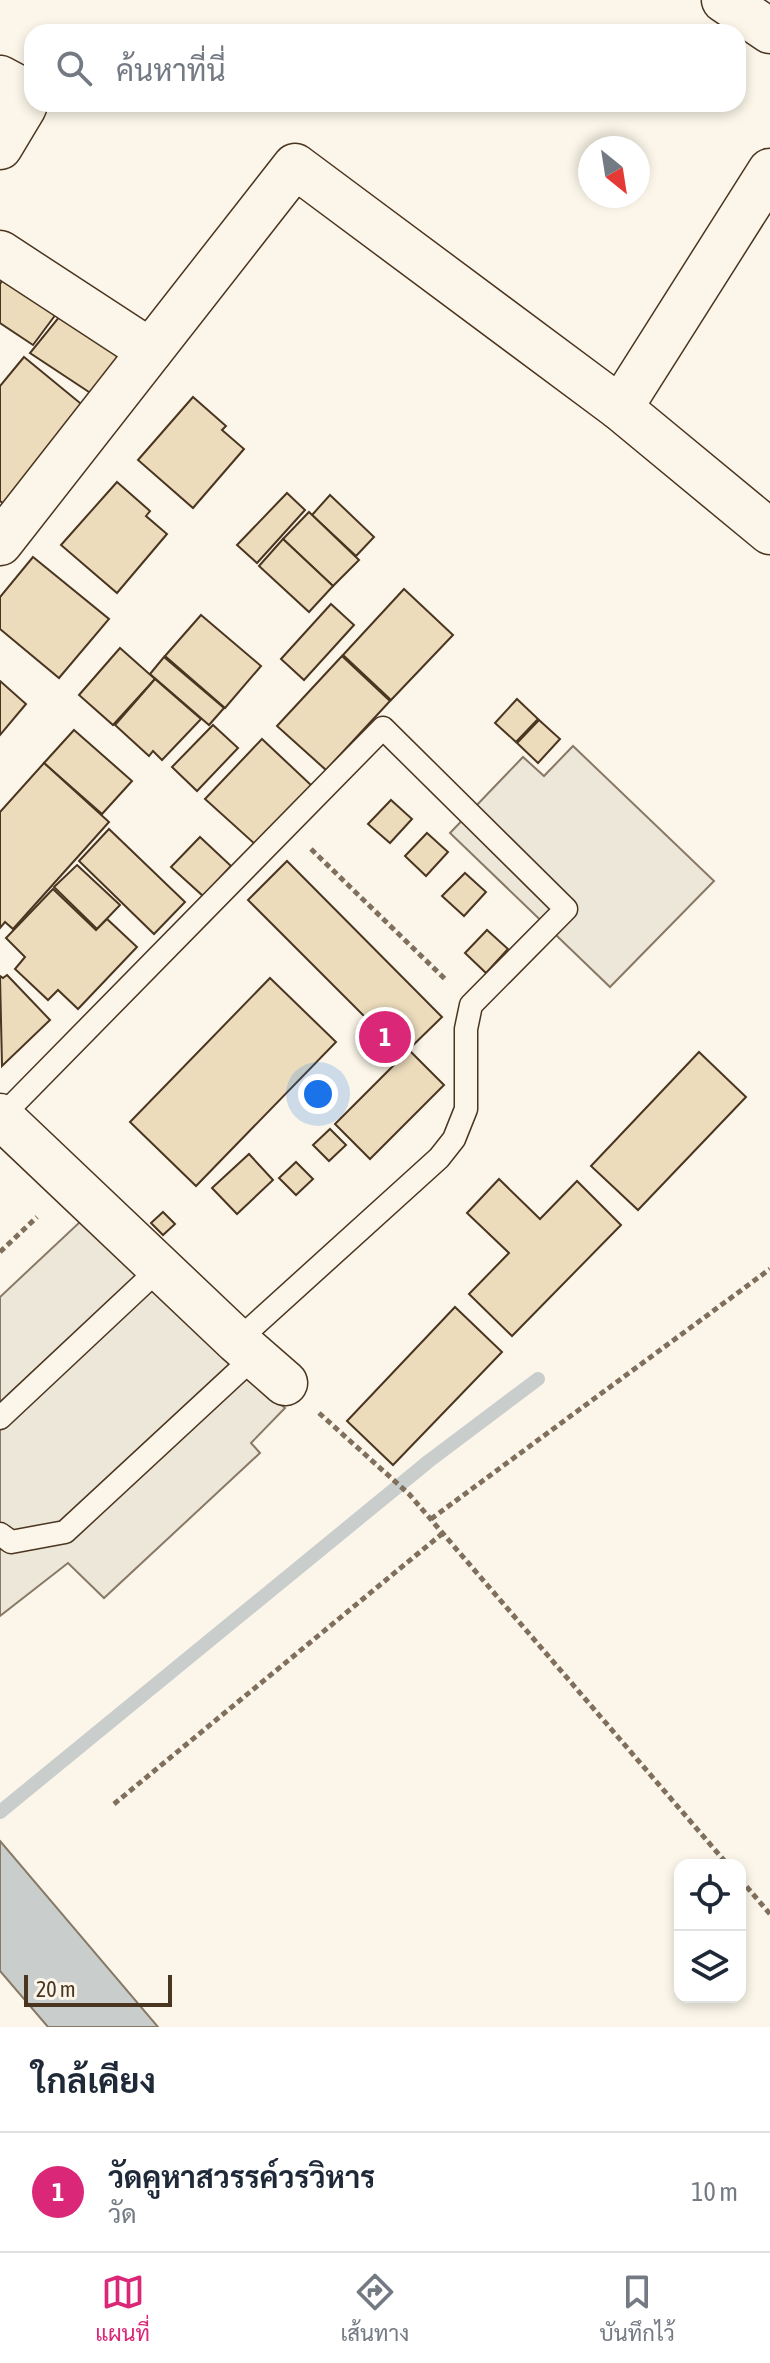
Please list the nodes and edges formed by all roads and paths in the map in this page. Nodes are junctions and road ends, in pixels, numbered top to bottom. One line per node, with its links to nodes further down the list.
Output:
1 (724, 0): 2 (street)
2 (770, 31)
3 (0, 78): 4 (street)
4 (0, 147)
5 (770, 171): 8 (street)
6 (0, 253): 7 (street)
7 (150, 351): 8 (street); 10 (street)
8 (620, 408): 9 (street)
9 (770, 532)
10 (0, 543)
11 (287, 826): 12 (path); 12 (lane); 13 (lane)
12 (471, 1005): 16 (lane)
13 (0, 1117): 14 (street)
14 (160, 1268): 16 (street); 17 (lane)
15 (770, 1269): 18 (path)
16 (259, 1360): 18 (path); 20 (lane)
17 (0, 1418)
18 (431, 1519): 19 (path)
19 (443, 1533): 21 (path); 22 (path)
20 (0, 1534)
21 (114, 1804)
22 (723, 1859)
23 (746, 1886): 24 (path)
24 (770, 1914)

